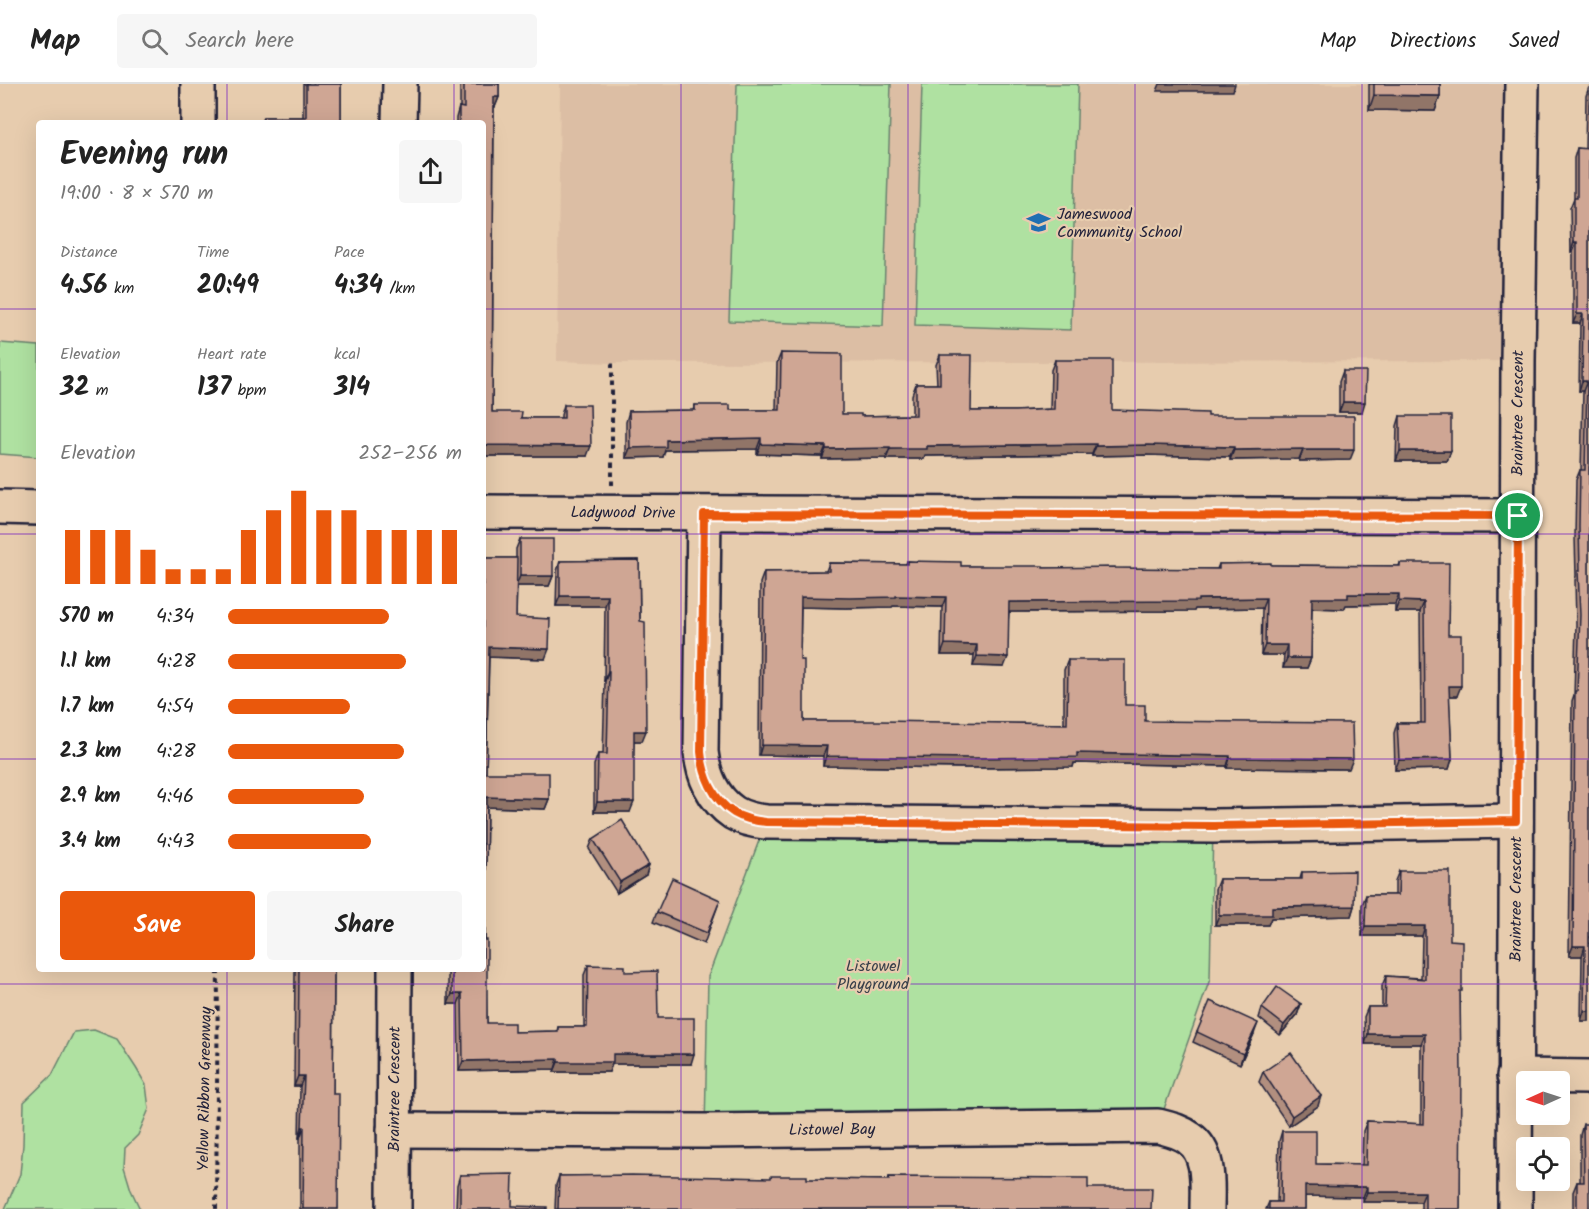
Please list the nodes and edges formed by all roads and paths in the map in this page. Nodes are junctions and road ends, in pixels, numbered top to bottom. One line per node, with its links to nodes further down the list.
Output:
1 (198, 84): 4 (street)
2 (400, 84): 5 (street)
3 (1522, 84): 12 (street, Braintree Crescent)
4 (198, 120)
5 (399, 120)
6 (612, 363): 10 (path)
7 (0, 507): 8 (street)
8 (36, 508)
9 (486, 512): 10 (street, Ladywood Drive)
10 (612, 513): 11 (street, Ladywood Drive)
11 (704, 514): 12 (street, Ladywood Drive); 13 (street)
12 (1518, 516): 13 (street, Braintree Crescent)
13 (1516, 821): 16 (street, Braintree Crescent)
14 (219, 972): 19 (path, Yellow Ribbon Greenway)
15 (395, 972): 18 (street, Braintree Crescent)
16 (1514, 1076): 17 (street); 22 (street, Braintree Crescent)
17 (1589, 1077)
18 (394, 1130): 20 (street, Braintree Crescent); 21 (street, Listowel Bay)
19 (216, 1209)
20 (394, 1209)
21 (1207, 1209)
22 (1515, 1209)

